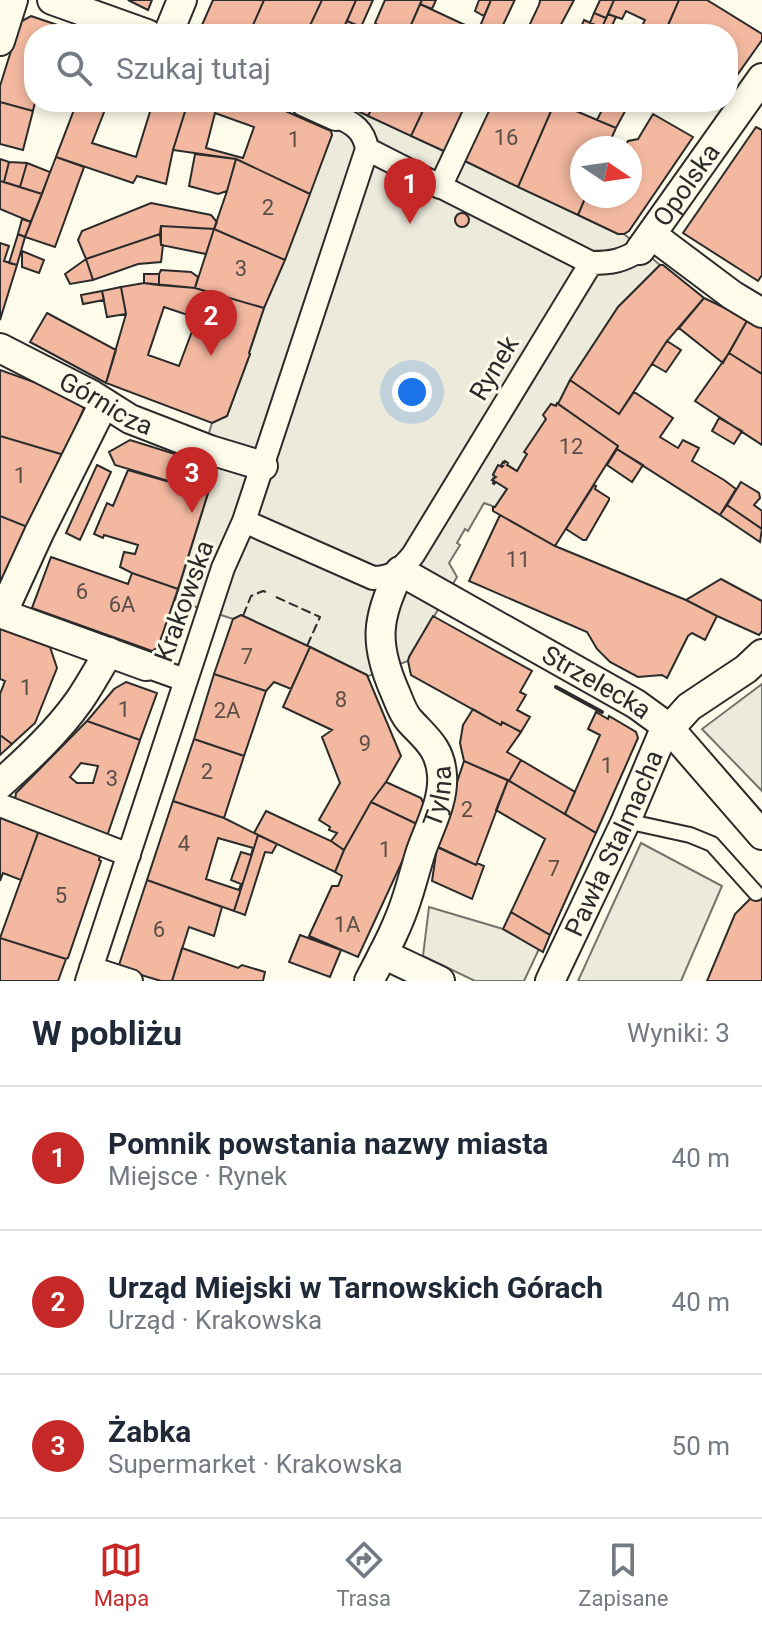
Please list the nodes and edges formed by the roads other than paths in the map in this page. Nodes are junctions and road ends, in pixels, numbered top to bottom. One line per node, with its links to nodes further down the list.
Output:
1 (13, 0): 8 (street)
2 (52, 0): 5 (street)
3 (182, 0): 6 (street)
4 (528, 0): 7 (street)
5 (119, 24)
6 (172, 24)
7 (517, 24)
8 (0, 41)
9 (762, 78): 15 (street, Opolska)
10 (327, 112): 12 (street)
11 (475, 112): 14 (street)
12 (336, 116): 13 (street)
13 (367, 149): 14 (street); 20 (street, Krakowska)
14 (440, 187): 16 (street)
15 (646, 243): 16 (street, Opolska); 17 (street)
16 (591, 263): 22 (street, Rynek)
17 (762, 313)
18 (0, 348): 19 (street, Górnicza)
19 (104, 403): 20 (street, Górnicza); 23 (street)
20 (263, 466): 21 (street, Krakowska)
21 (244, 521): 22 (street); 27 (street, Krakowska)
22 (400, 571): 28 (street, Strzelecka); 35 (street, Tylna)
23 (1, 613): 24 (street)
24 (109, 652): 26 (street); 29 (street)
25 (762, 654): 28 (street, Pawła Stalmacha)
26 (146, 666): 27 (street)
27 (185, 680): 33 (street, Krakowska)
28 (669, 728): 31 (street, Pawła Stalmacha); 32 (street, Strzelecka)
29 (0, 784)
30 (0, 805): 33 (street)
31 (626, 821): 34 (lane); 40 (street, Pawła Stalmacha)
32 (762, 835)
33 (129, 855): 36 (street, Krakowska)
34 (756, 893)
35 (383, 954): 38 (street, Tylna); 39 (street)
36 (89, 974): 37 (street)
37 (131, 981)
38 (369, 981)
39 (440, 981)
40 (550, 981)

